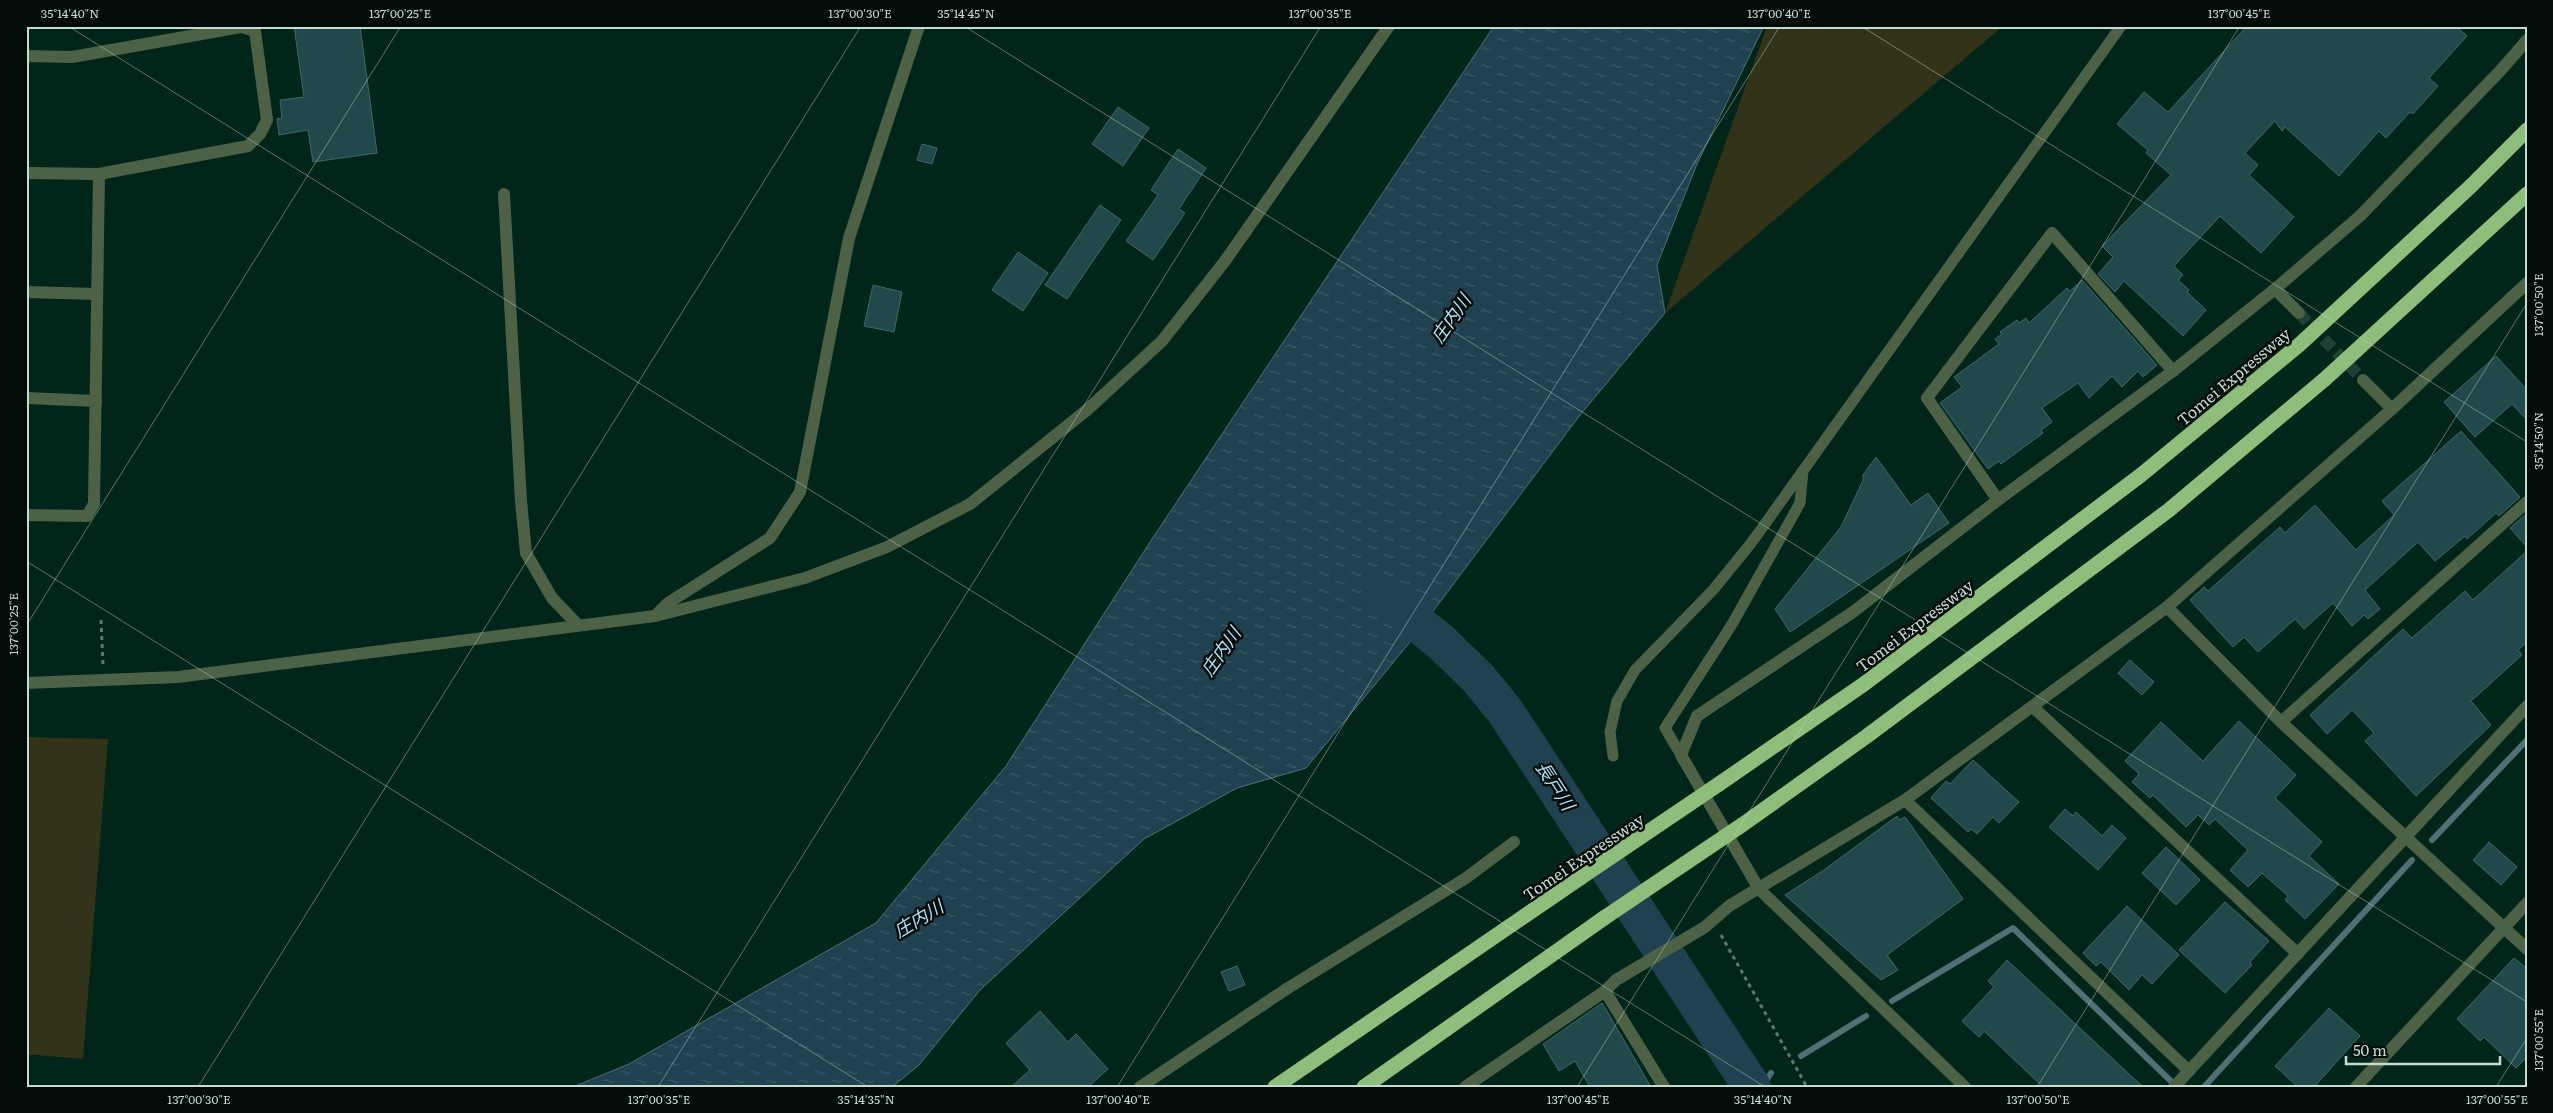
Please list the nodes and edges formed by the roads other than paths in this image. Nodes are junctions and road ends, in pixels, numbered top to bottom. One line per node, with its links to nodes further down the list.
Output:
1 (920, 26): 26 (street)
2 (1389, 26): 26 (street)
3 (2121, 26): 21 (lane)
4 (2527, 40): 12 (street)
5 (26, 56): 8 (street)
6 (2527, 130): 46 (highway, Tomei Expressway, bridge)
7 (26, 173): 8 (street)
8 (100, 174): 14 (street)
9 (504, 194): 27 (street)
10 (2527, 194): 42 (highway, bridge)
11 (2527, 283): 20 (street)
12 (2275, 289): 15 (street); 16 (street)
13 (26, 292): 14 (street)
14 (98, 294): 19 (street)
15 (2299, 313)
16 (2173, 371): 22 (street); 22 (street)
17 (2364, 380): 20 (street)
18 (26, 398): 19 (street)
19 (96, 400): 24 (street)
20 (2392, 409): 25 (street)
21 (1803, 470): 32 (lane); 33 (lane)
22 (1998, 500): 32 (street)
23 (2527, 502): 31 (street)
24 (26, 515)
25 (2167, 607): 30 (street); 31 (street)
26 (655, 616): 27 (street)
27 (578, 625): 28 (street)
28 (26, 683)
29 (2527, 706): 35 (street)
30 (2033, 707): 34 (street); 41 (street)
31 (2280, 722): 35 (street)
32 (1681, 755): 37 (street)
33 (1613, 756)
34 (1905, 800): 37 (street); 44 (street)
35 (2406, 836): 39 (street); 41 (street)
36 (1514, 842): 45 (street)
37 (1759, 889): 43 (street); 51 (street)
38 (2527, 903): 39 (street)
39 (2504, 928): 40 (street); 53 (street)
40 (2527, 949)
41 (2298, 954): 44 (street)
42 (1547, 957): 47 (highway); 48 (highway)
43 (1605, 990): 49 (street); 50 (street)
44 (2187, 1073): 52 (street)
45 (1140, 1087)
46 (1276, 1087)
47 (1364, 1087)
48 (1381, 1087)
49 (1465, 1087)
50 (1664, 1087)
51 (1964, 1087)
52 (2174, 1087)
53 (2356, 1087)

